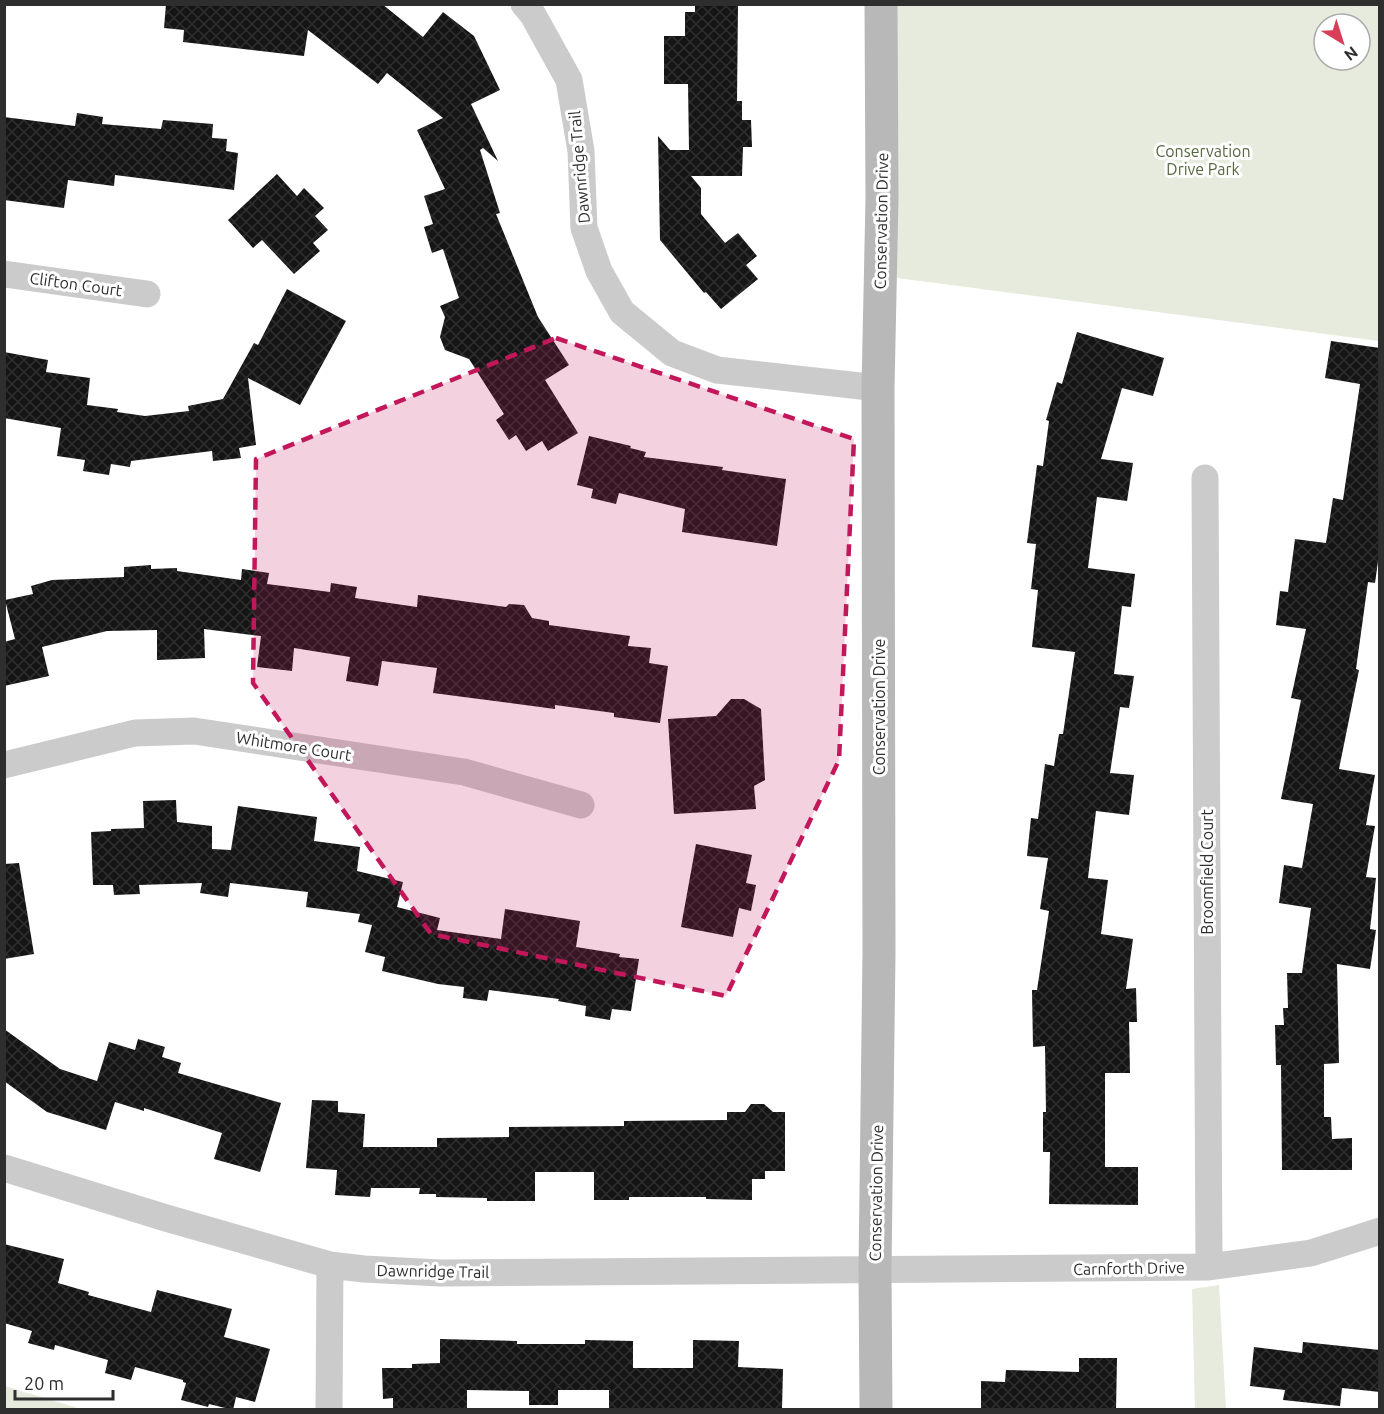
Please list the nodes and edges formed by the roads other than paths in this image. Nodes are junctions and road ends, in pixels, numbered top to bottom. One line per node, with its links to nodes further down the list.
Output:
1 (524, 4): 5 (street, Dawnridge Trail)
2 (881, 4): 5 (street, Conservation Drive)
3 (4, 274): 4 (street, Clifton Court)
4 (147, 294)
5 (878, 388): 13 (street, Conservation Drive)
6 (1205, 478): 12 (street, Broomfield Court)
7 (4, 765): 8 (street, Whitmore Court)
8 (581, 806)
9 (4, 1168): 11 (street, Dawnridge Trail)
10 (1380, 1231): 12 (street, Carnforth Drive)
11 (330, 1265): 13 (street, Dawnridge Trail); 14 (street)
12 (1209, 1267): 13 (street, Carnforth Drive)
13 (875, 1270): 15 (street, Conservation Drive)
14 (329, 1410)
15 (876, 1410)

